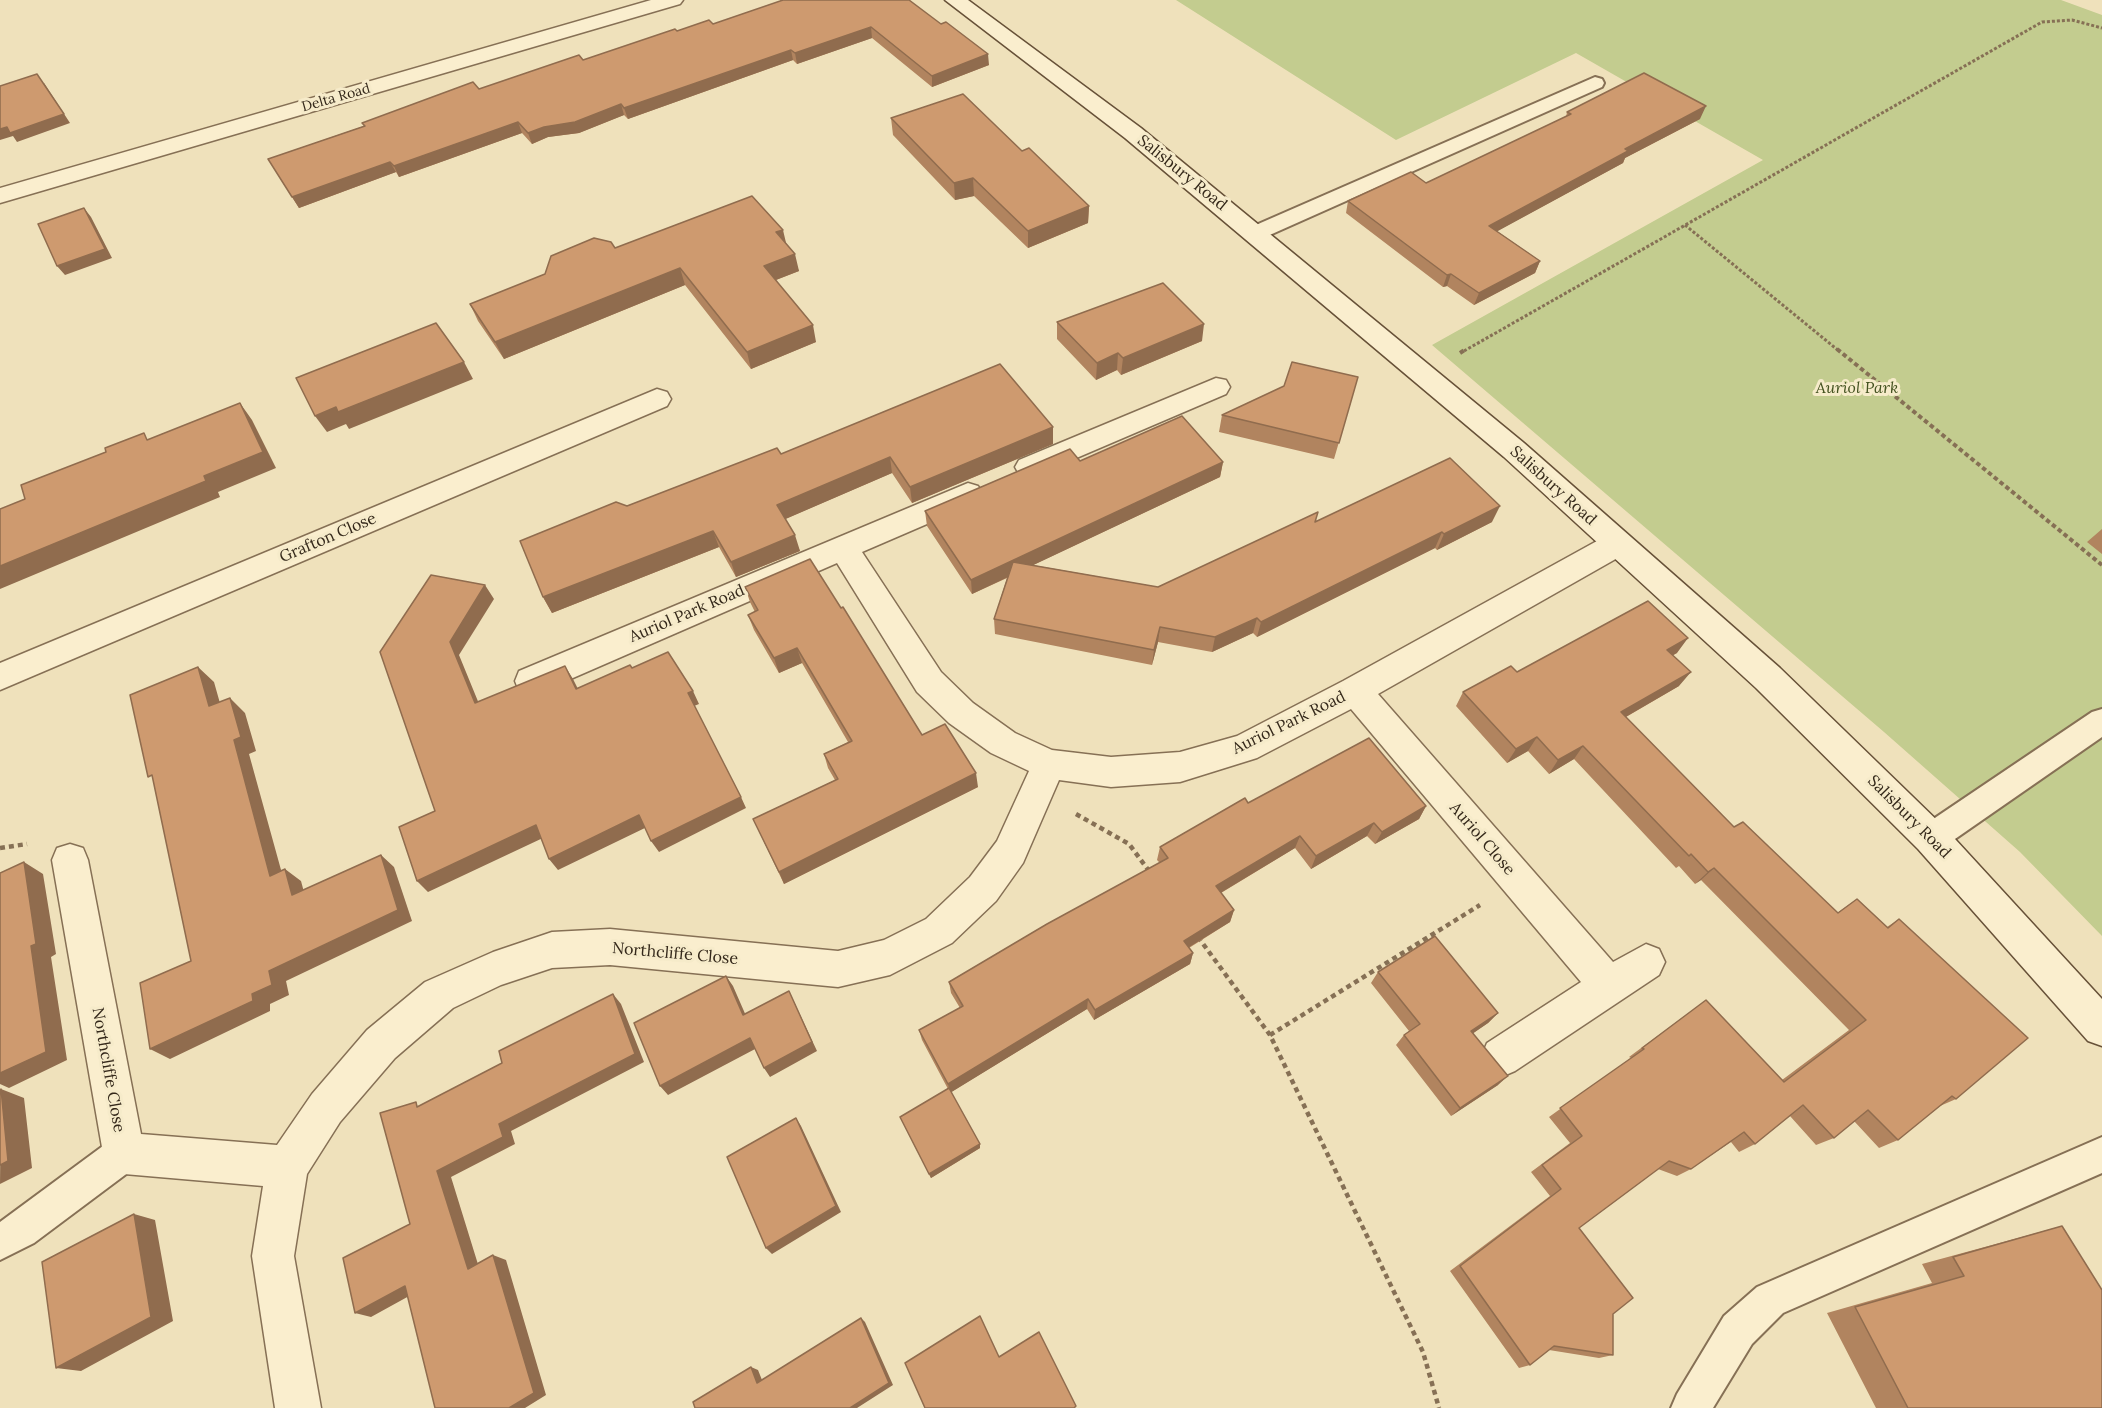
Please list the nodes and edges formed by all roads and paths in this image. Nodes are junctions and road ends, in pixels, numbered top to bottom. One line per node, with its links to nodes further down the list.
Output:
1 (673, 0): 5 (street, Delta Road)
2 (955, 0): 7 (street, Salisbury Road)
3 (2102, 28): 6 (path)
4 (1595, 83): 7 (lane)
5 (0, 196)
6 (1685, 225): 8 (path); 13 (path)
7 (1256, 233): 8 (street, Salisbury Road)
8 (1424, 373): 11 (street, Salisbury Road)
9 (1216, 387): 12 (street, Auriol Park Road)
10 (657, 399): 14 (street, Grafton Close)
11 (1617, 544): 16 (street, Auriol Park Road); 19 (street, Salisbury Road)
12 (843, 548): 15 (street, Auriol Park Road); 18 (street, Auriol Park Road)
13 (2102, 565)
14 (0, 677)
15 (531, 681)
16 (1355, 691): 18 (street, Auriol Park Road); 22 (street, Auriol Close)
17 (2102, 720): 19 (lane)
18 (1049, 764): 21 (path); 31 (street, Northcliffe Close)
19 (1931, 838): 26 (street, Salisbury Road)
20 (70, 860): 29 (street, Northcliffe Close)
21 (1150, 872)
22 (1519, 882): 25 (street, Auriol Close); 27 (path)
23 (1192, 930): 27 (path)
24 (1646, 962): 25 (street)
25 (1609, 986): 28 (street)
26 (2102, 1027)
27 (1269, 1035): 34 (path)
28 (1501, 1057)
29 (124, 1153): 31 (street, Northcliffe Close); 32 (lane)
30 (2102, 1155): 35 (lane)
31 (287, 1167): 33 (street, Northcliffe Close)
32 (0, 1242)
33 (298, 1408)
34 (1439, 1408)
35 (1691, 1408)

